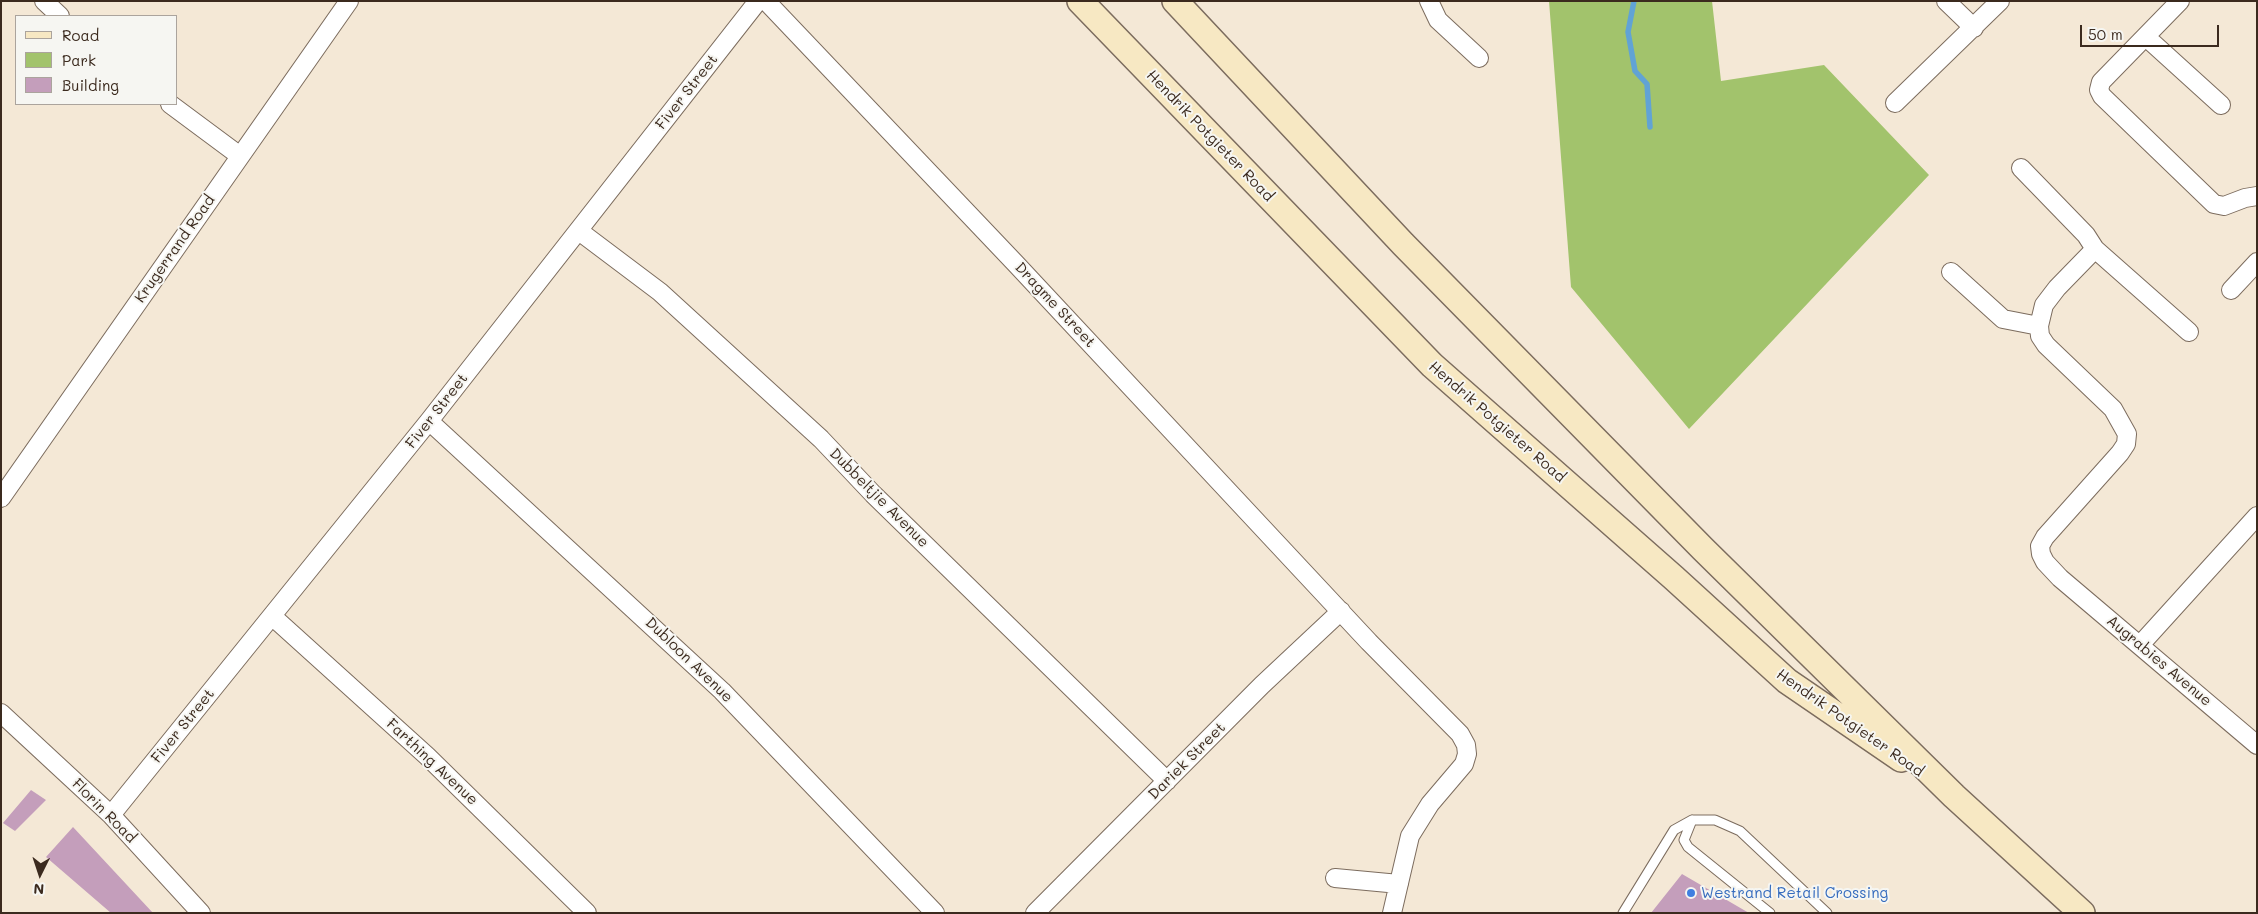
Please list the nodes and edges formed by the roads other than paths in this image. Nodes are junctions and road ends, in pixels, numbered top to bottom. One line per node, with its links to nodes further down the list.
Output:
1 (44, 1): 11 (street)
2 (349, 1): 18 (street, Krugerrand Road)
3 (758, 1): 21 (street, Fiver Street)
4 (766, 1): 31 (street, Dragme Street)
5 (1080, 1): 37 (main road, Hendrik Potgieter Road)
6 (1175, 1): 37 (main road, Hendrik Potgieter Road)
7 (1429, 1): 14 (street)
8 (1946, 1): 12 (street)
9 (2000, 1): 12 (street)
10 (2180, 1): 13 (street)
11 (59, 15)
12 (1974, 28): 15 (street)
13 (2146, 38): 17 (street); 20 (street)
14 (1479, 58)
15 (1896, 103)
16 (171, 105): 18 (street)
17 (2221, 105)
18 (240, 156): 29 (street, Krugerrand Road)
19 (2021, 168): 22 (street)
20 (2257, 196)
21 (579, 231): 28 (street, Fiver Street); 36 (street, Dubbeltjie Avenue)
22 (2095, 249): 26 (street); 27 (street)
23 (2257, 262): 25 (street)
24 (1951, 272): 26 (street)
25 (2231, 290)
26 (2038, 326): 33 (street, Augrabies Avenue)
27 (2189, 332)
28 (429, 421): 32 (street, Fiver Street); 44 (street, Dubloon Avenue)
29 (1, 498)
30 (2257, 516): 33 (street)
31 (1340, 611): 36 (street, Dariek Street); 41 (street, Dragme Street)
32 (272, 616): 38 (street, Fiver Street); 43 (street, Farthing Avenue)
33 (2140, 645): 35 (street, Augrabies Avenue)
34 (1, 713): 38 (street, Florin Road)
35 (2257, 745)
36 (1167, 781): 45 (street, Dariek Street)
37 (1954, 796): 50 (main road, Hendrik Potgieter Road)
38 (111, 815): 42 (street, Florin Road)
39 (1692, 820): 47 (lane); 48 (lane); 49 (lane)
40 (1335, 878): 41 (street)
41 (1399, 884): 46 (street, Dragme Street)
42 (201, 913)
43 (587, 913)
44 (935, 913)
45 (1036, 913)
46 (1392, 913)
47 (1623, 913)
48 (1770, 913)
49 (1827, 913)
50 (2082, 913)

